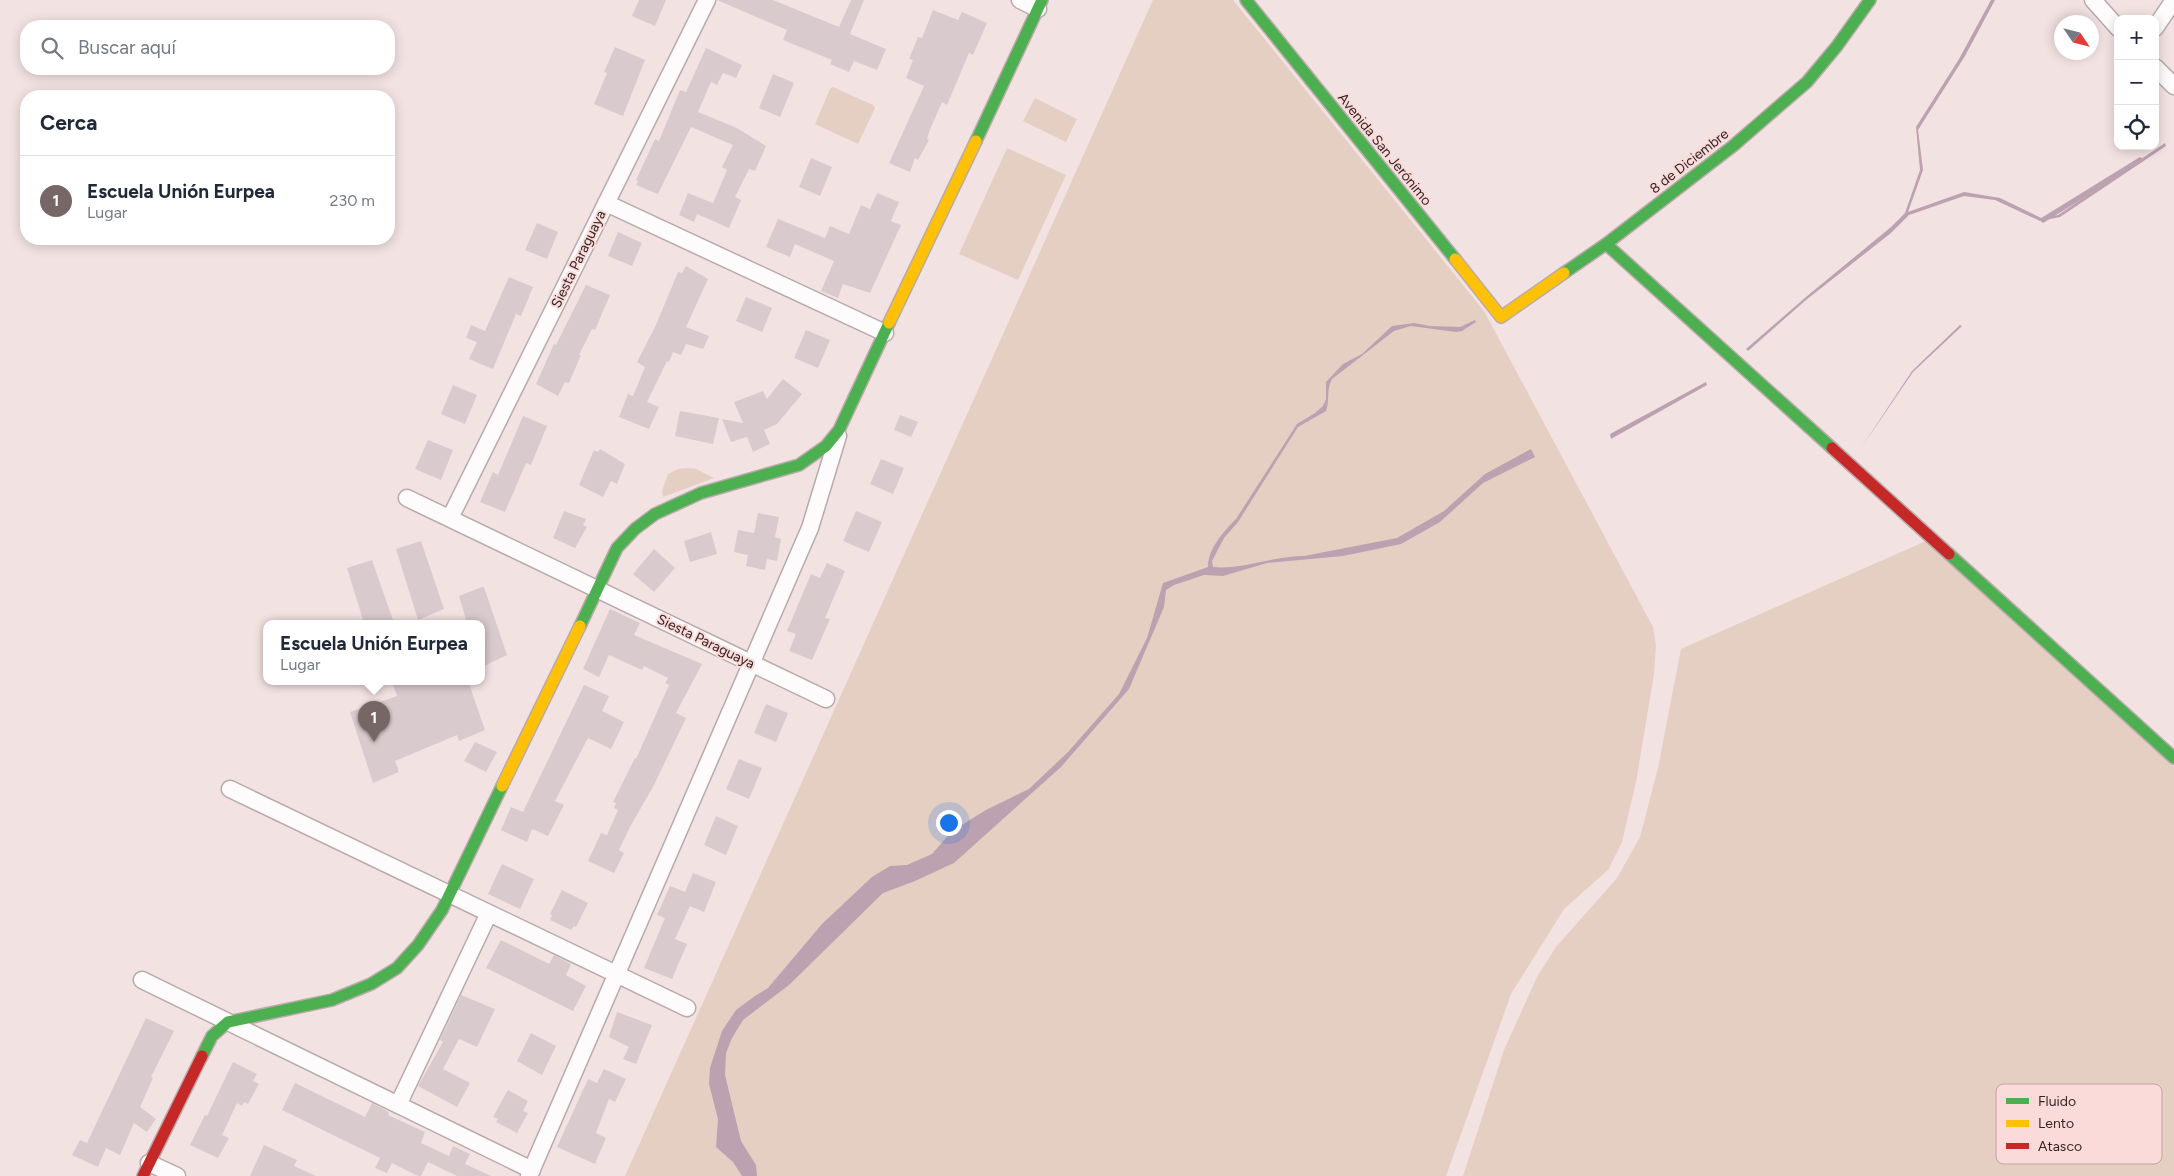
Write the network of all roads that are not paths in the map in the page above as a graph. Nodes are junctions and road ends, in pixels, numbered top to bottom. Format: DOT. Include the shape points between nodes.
graph roads {
  1 [pos="707,0"];
  2 [pos="1020,0"];
  3 [pos="1246,0"];
  4 [pos="1870,0"];
  5 [pos="2092,0"];
  6 [pos="2174,0"];
  7 [pos="1040,4"];
  8 [pos="2159,22"];
  9 [pos="2114,24"];
  10 [pos="2159,71"];
  11 [pos="2174,86"];
  12 [pos="606,203"];
  13 [pos="1606,244"];
  14 [pos="1501,317"];
  15 [pos="885,333"];
  16 [pos="839,430"];
  17 [pos="407,498"];
  18 [pos="450,518"];
  19 [pos="598,589"];
  20 [pos="752,663"];
  21 [pos="826,699"];
  22 [pos="2174,758"];
  23 [pos="230,789"];
  24 [pos="449,894"];
  25 [pos="489,913"];
  26 [pos="617,974"];
  27 [pos="142,980"];
  28 [pos="688,1008"];
  29 [pos="228,1022"];
  30 [pos="398,1105"];
  31 [pos="146,1170"];
  32 [pos="531,1173"];
  33 [pos="177,1176"];
  1 -- 12 [label="street, Siesta Paraguaya"];
  2 -- 7 [label="street"];
  3 -- 14 [label="street, Avenida San Jerónimo"];
  4 -- 13 [label="street, 8 de Diciembre" via="1807,82 1723,154"];
  5 -- 9 [label="street"];
  6 -- 8 [label="street"];
  7 -- 15 [label="street"];
  10 -- 11 [label="street"];
  12 -- 15 [label="street"];
  12 -- 18 [label="street, Siesta Paraguaya"];
  13 -- 14 [label="street, 8 de Diciembre"];
  13 -- 22 [label="street"];
  15 -- 16 [label="street"];
  16 -- 19 [label="street" via="814,458 800,465 675,502 644,520 618,548"];
  16 -- 20 [label="street" via="810,528"];
  17 -- 18 [label="street, Siesta Paraguaya"];
  18 -- 19 [label="street, Siesta Paraguaya"];
  19 -- 20 [label="street, Siesta Paraguaya"];
  19 -- 24 [label="street"];
  20 -- 21 [label="street, Siesta Paraguaya"];
  20 -- 26 [label="street"];
  23 -- 24 [label="street"];
  24 -- 25 [label="street"];
  24 -- 29 [label="street" via="418,946 390,974 331,1000"];
  25 -- 26 [label="street"];
  25 -- 30 [label="street"];
  26 -- 28 [label="street"];
  26 -- 32 [label="street"];
  27 -- 29 [label="street"];
  29 -- 30 [label="street"];
  29 -- 31 [label="street" via="212,1036"];
  30 -- 32 [label="street"];
  31 -- 33 [label="street"];
}
